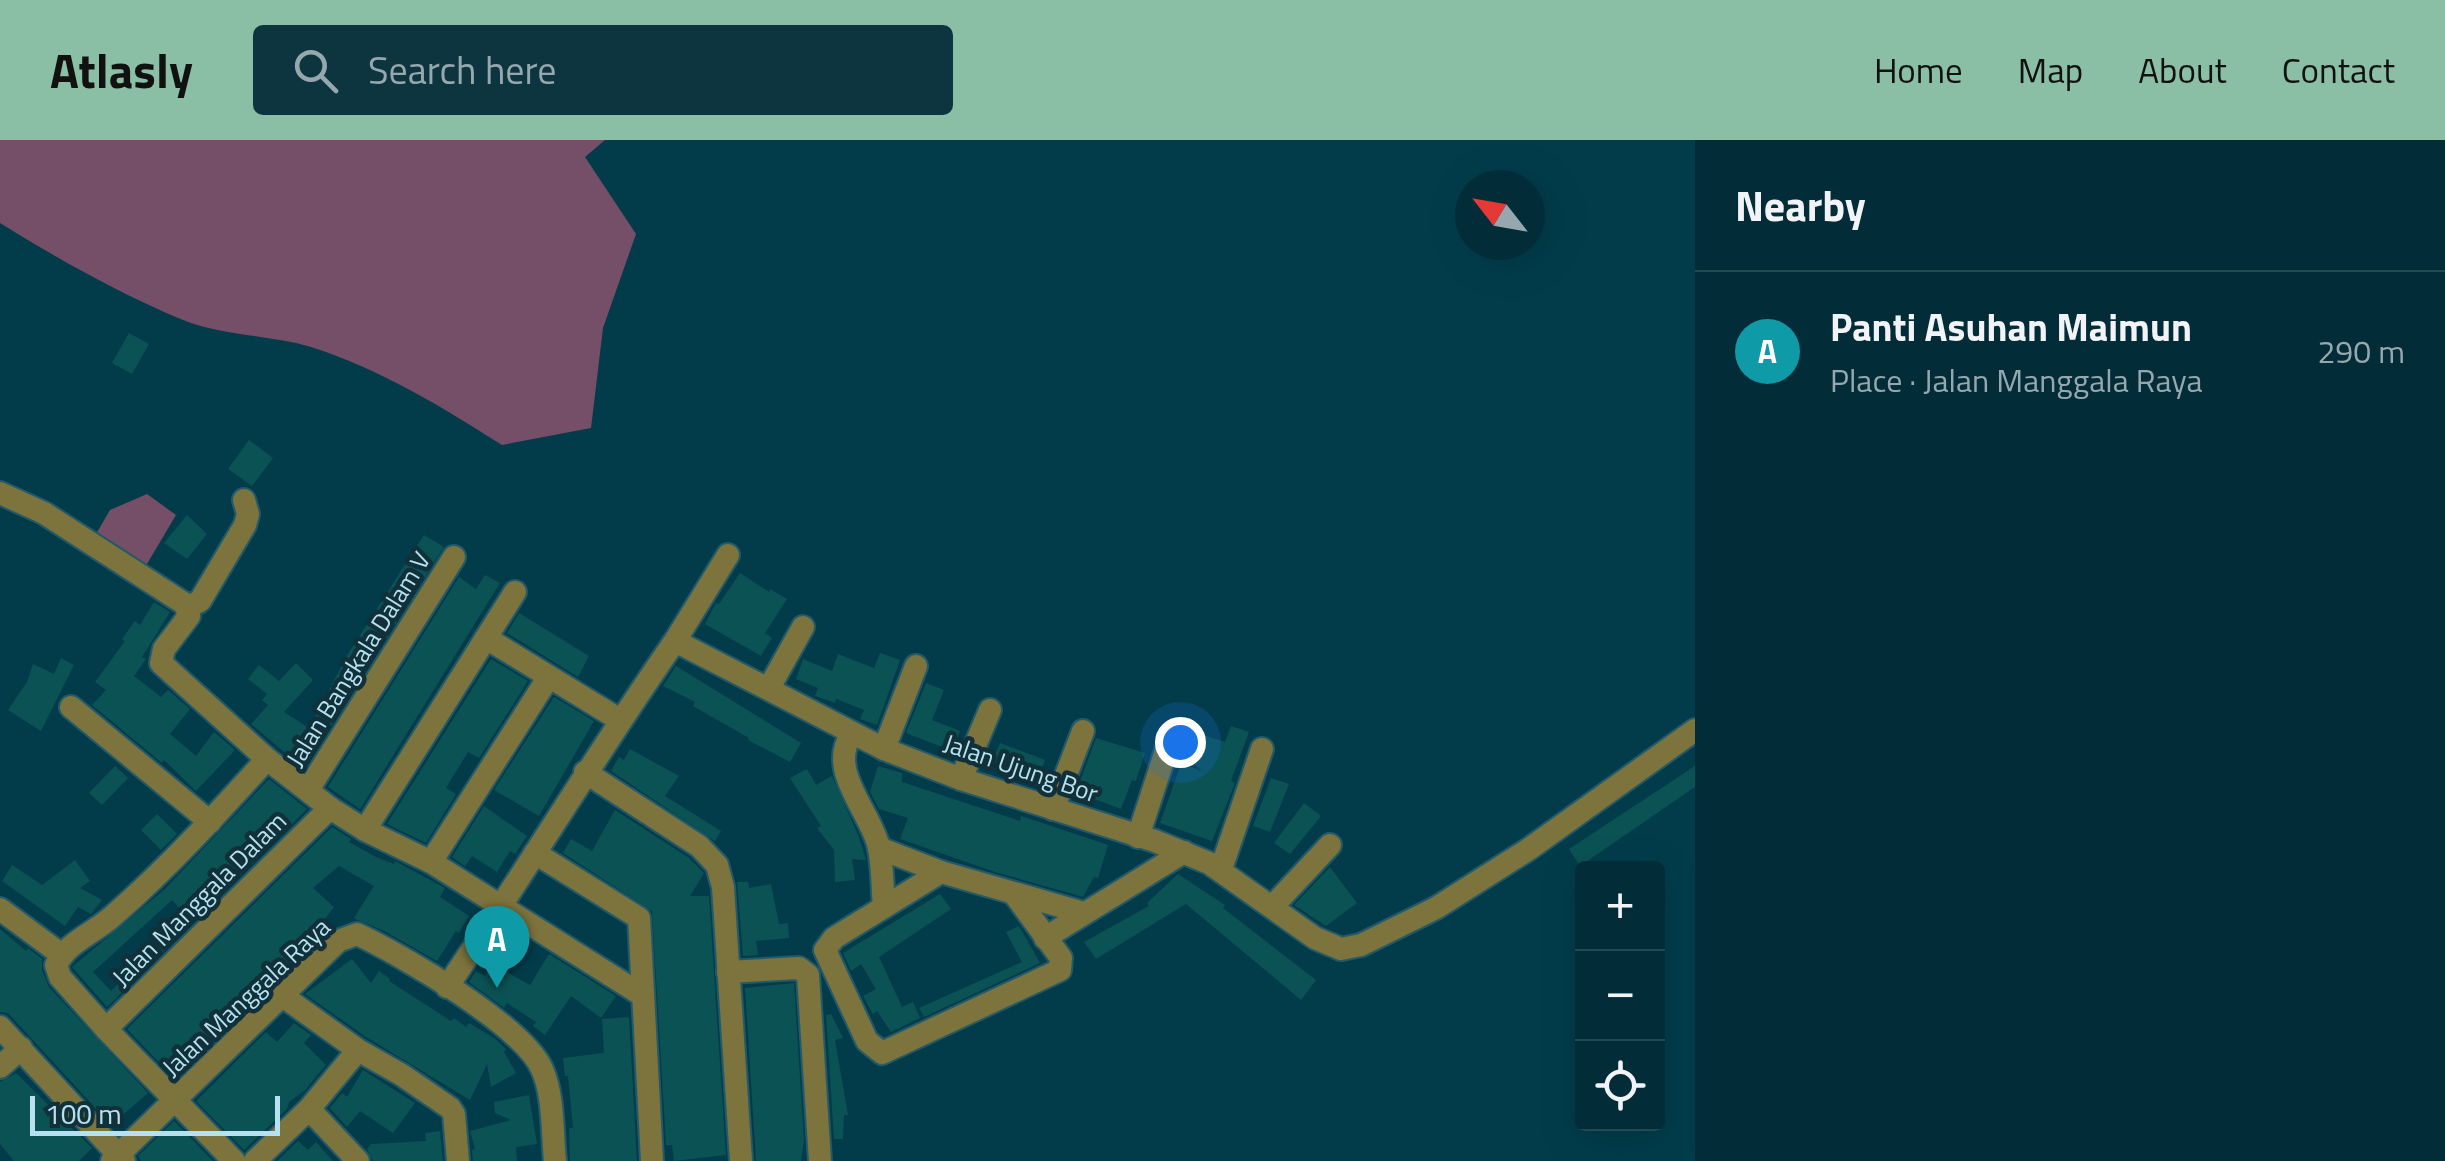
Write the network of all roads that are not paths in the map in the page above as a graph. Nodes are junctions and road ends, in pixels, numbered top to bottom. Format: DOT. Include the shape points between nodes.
graph roads {
  1 [pos="0,493"];
  2 [pos="244,500"];
  3 [pos="728,555"];
  4 [pos="454,557"];
  5 [pos="515,592"];
  6 [pos="188,607"];
  7 [pos="803,627"];
  8 [pos="486,638"];
  9 [pos="675,641"];
  10 [pos="916,666"];
  11 [pos="548,678"];
  12 [pos="770,688"];
  13 [pos="71,706"];
  14 [pos="990,710"];
  15 [pos="620,720"];
  16 [pos="1082,730"];
  17 [pos="1695,730"];
  18 [pos="852,735"];
  19 [pos="884,749"];
  20 [pos="1262,749"];
  21 [pos="1166,751"];
  22 [pos="268,759"];
  23 [pos="585,772"];
  24 [pos="961,779"];
  25 [pos="308,790"];
  26 [pos="330,808"];
  27 [pos="1053,810"];
  28 [pos="210,822"];
  29 [pos="365,830"];
  30 [pos="1138,837"];
  31 [pos="1330,845"];
  32 [pos="879,848"];
  33 [pos="1184,852"];
  34 [pos="535,853"];
  35 [pos="431,862"];
  36 [pos="1221,869"];
  37 [pos="941,872"];
  38 [pos="1016,895"];
  39 [pos="502,906"];
  40 [pos="884,907"];
  41 [pos="1272,908"];
  42 [pos="0,909"];
  43 [pos="1084,914"];
  44 [pos="1045,938"];
  45 [pos="62,954"];
  46 [pos="728,972"];
  47 [pos="447,987"];
  48 [pos="642,995"];
  49 [pos="284,997"];
  50 [pos="0,1027"];
  51 [pos="106,1029"];
  52 [pos="20,1048"];
  53 [pos="358,1050"];
  54 [pos="0,1066"];
  55 [pos="175,1100"];
  56 [pos="309,1110"];
  57 [pos="118,1159"];
  58 [pos="234,1161"];
  59 [pos="255,1161"];
  60 [pos="358,1161"];
  61 [pos="458,1161"];
  62 [pos="555,1161"];
  63 [pos="652,1161"];
  64 [pos="741,1161"];
  65 [pos="820,1161"];
  1 -- 6 [label="street" via="44,512"];
  2 -- 6 [label="street" via="244,524 200,601"];
  3 -- 9 [label="street"];
  4 -- 25 [label="street, Jalan Bangkala Dalam V"];
  5 -- 8 [label="street"];
  6 -- 22 [label="street" via="161,662"];
  7 -- 12 [label="street"];
  8 -- 11 [label="street"];
  8 -- 29 [label="street"];
  9 -- 12 [label="street, Jalan Ujung Bor"];
  9 -- 15 [label="street"];
  10 -- 19 [label="street"];
  11 -- 15 [label="street"];
  11 -- 35 [label="street"];
  12 -- 18 [label="street, Jalan Ujung Bor"];
  13 -- 28 [label="street"];
  14 -- 24 [label="street"];
  15 -- 23 [label="street"];
  16 -- 27 [label="street"];
  17 -- 41 [label="street, Jalan Ujung Bor" via="1529,849 1361,946 1341,948 1315,938"];
  18 -- 19 [label="street, Jalan Ujung Bor"];
  18 -- 32 [label="street" via="843,750 844,770"];
  19 -- 24 [label="street, Jalan Ujung Bor"];
  20 -- 36 [label="street"];
  21 -- 30 [label="street"];
  22 -- 25 [label="street"];
  22 -- 28 [label="street"];
  23 -- 34 [label="street"];
  23 -- 46 [label="street" via="713,859 723,887"];
  24 -- 27 [label="street, Jalan Ujung Bor"];
  25 -- 26 [label="street"];
  26 -- 29 [label="street"];
  26 -- 51 [label="street, Jalan Manggala Dalam"];
  27 -- 30 [label="street, Jalan Ujung Bor"];
  28 -- 45 [label="street" via="112,918"];
  29 -- 35 [label="street"];
  30 -- 33 [label="street, Jalan Ujung Bor"];
  31 -- 41 [label="street"];
  32 -- 37 [label="street"];
  32 -- 40 [label="street"];
  33 -- 36 [label="street, Jalan Ujung Bor"];
  33 -- 43 [label="street"];
  34 -- 39 [label="street"];
  34 -- 48 [label="street" via="638,916"];
  35 -- 39 [label="street"];
  36 -- 41 [label="street, Jalan Ujung Bor"];
  37 -- 38 [label="street"];
  37 -- 40 [label="street"];
  38 -- 43 [label="street"];
  38 -- 44 [label="street"];
  39 -- 47 [label="street"];
  39 -- 48 [label="street"];
  40 -- 44 [label="street" via="834,938 825,954 867,1041 882,1053 1054,975 1062,962"];
  42 -- 45 [label="street"];
  43 -- 44 [label="street"];
  45 -- 51 [label="street" via="56,965 60,977"];
  46 -- 64 [label="street"];
  46 -- 65 [label="street" via="806,972"];
  47 -- 49 [label="street, Jalan Manggala Raya" via="354,934 338,941"];
  47 -- 62 [label="street, Jalan Manggala Raya" via="529,1046 548,1082"];
  48 -- 63 [label="street"];
  49 -- 53 [label="street"];
  49 -- 55 [label="street, Jalan Manggala Raya"];
  50 -- 52 [label="street"];
  51 -- 55 [label="street"];
  52 -- 54 [label="street"];
  52 -- 57 [label="street"];
  53 -- 56 [label="street"];
  53 -- 61 [label="street" via="450,1108"];
  55 -- 57 [label="street, Jalan Manggala Raya"];
  55 -- 58 [label="street"];
  56 -- 59 [label="street"];
  56 -- 60 [label="street"];
}
